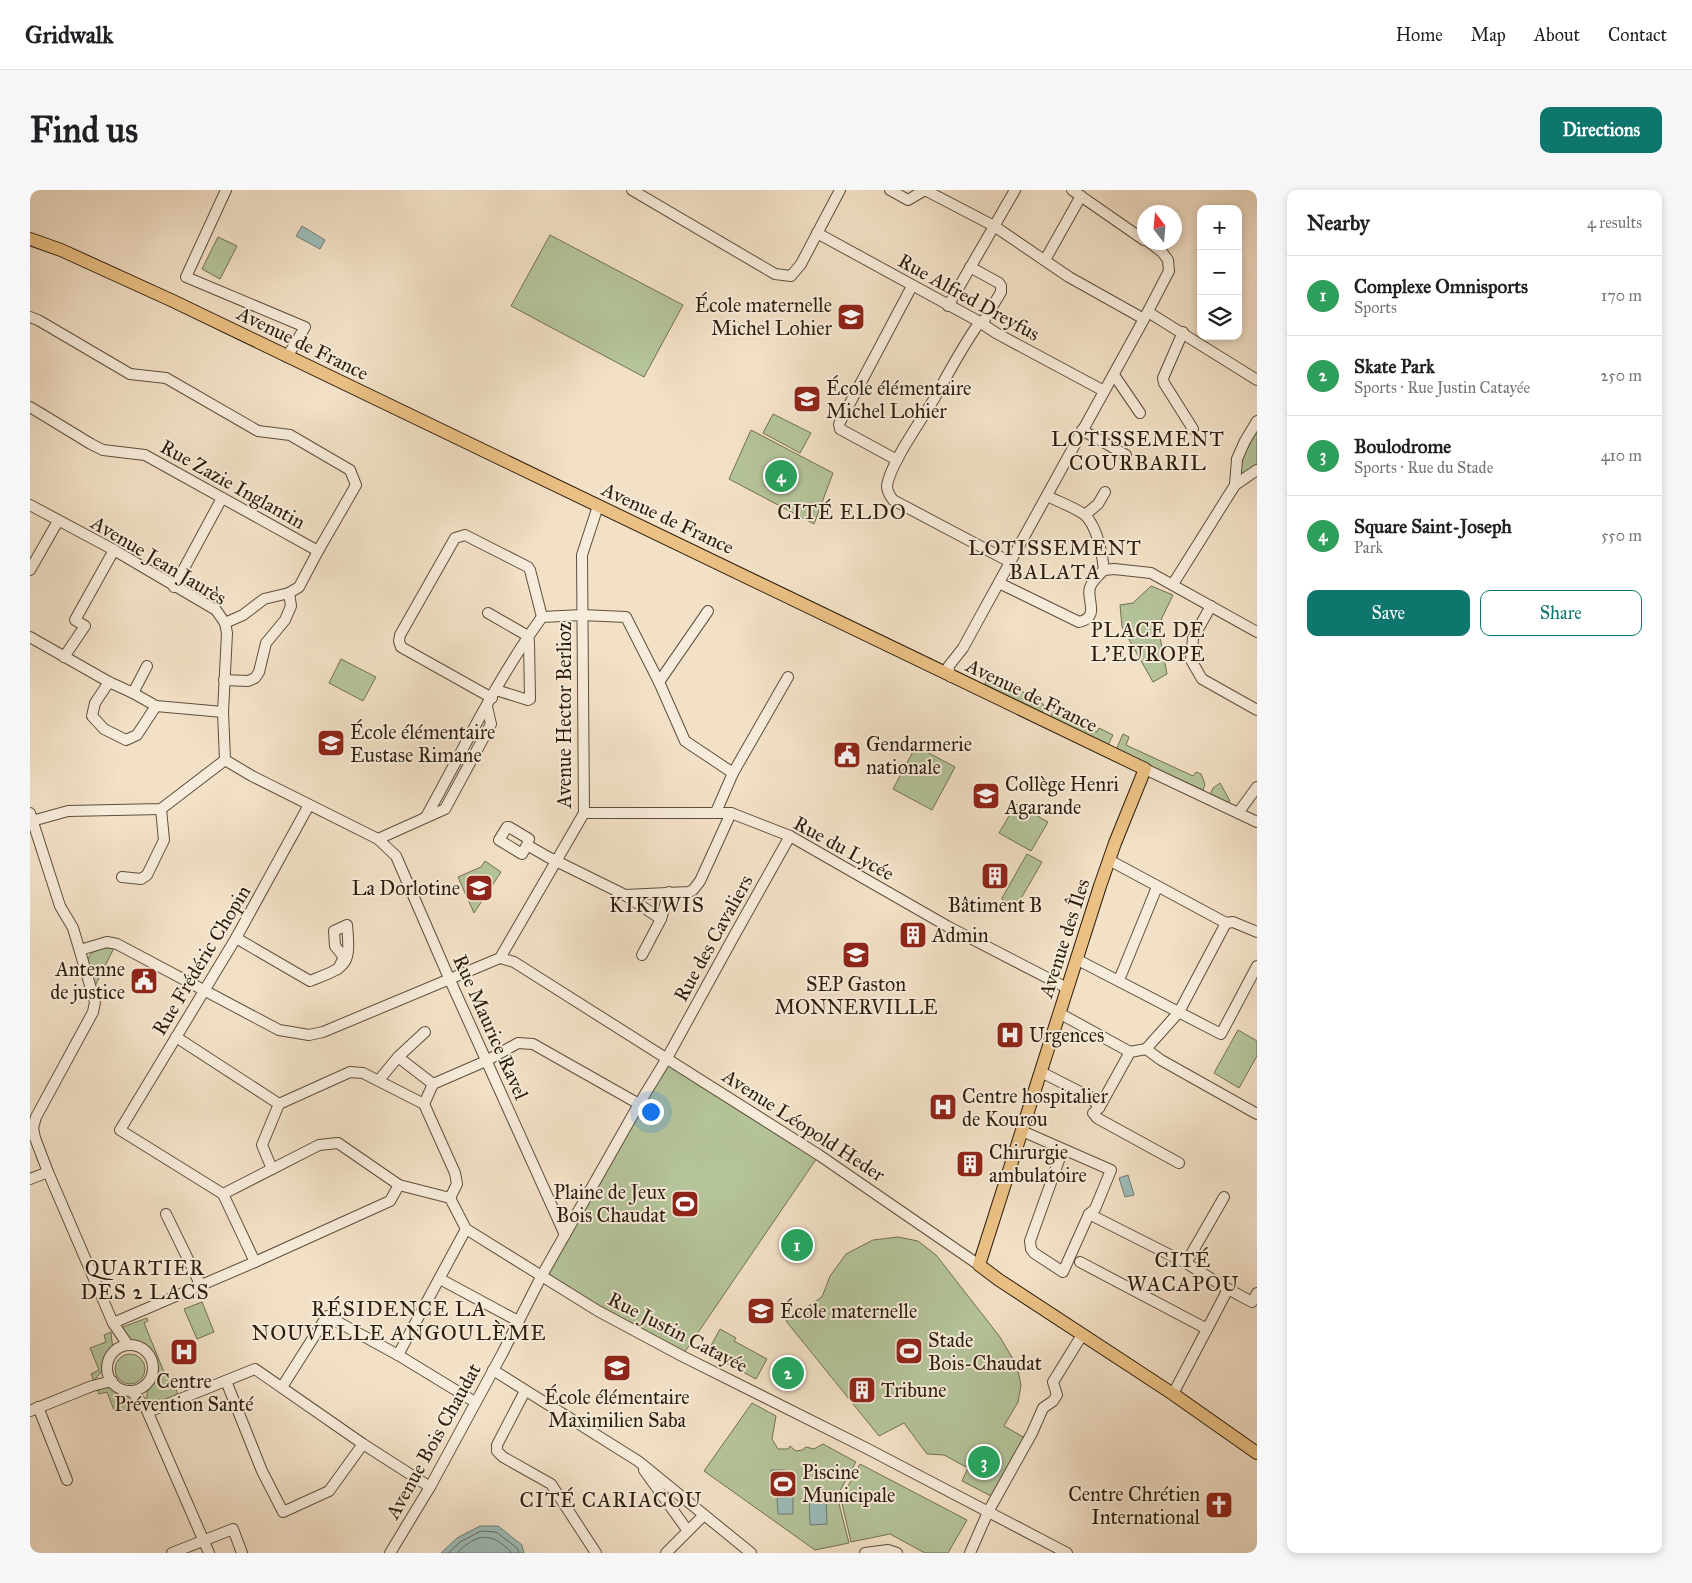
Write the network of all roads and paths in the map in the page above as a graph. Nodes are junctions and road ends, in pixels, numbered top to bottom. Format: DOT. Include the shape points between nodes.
graph roads {
  1 [pos="226,190"];
  2 [pos="632,190"];
  3 [pos="840,190"];
  4 [pos="890,190"];
  5 [pos="925,190"];
  6 [pos="1015,190"];
  7 [pos="1076,193"];
  8 [pos="994,226"];
  9 [pos="30,233"];
  10 [pos="817,233"];
  11 [pos="1137,235"];
  12 [pos="30,239"];
  13 [pos="61,250"];
  14 [pos="1159,250"];
  15 [pos="1045,260"];
  16 [pos="970,267"];
  17 [pos="912,286"];
  18 [pos="948,306"];
  19 [pos="1146,315"];
  20 [pos="30,317"];
  21 [pos="980,323"];
  22 [pos="1182,332"];
  23 [pos="287,357"];
  24 [pos="1114,375"];
  25 [pos="1257,380"];
  26 [pos="1104,391"];
  27 [pos="30,407"];
  28 [pos="1140,413"];
  29 [pos="1257,421"];
  30 [pos="1193,429"];
  31 [pos="1082,430"];
  32 [pos="1126,454"];
  33 [pos="898,460"];
  34 [pos="1257,470"];
  35 [pos="1235,485"];
  36 [pos="1105,492"];
  37 [pos="1047,496"];
  38 [pos="222,498"];
  39 [pos="30,505"];
  40 [pos="598,506"];
  41 [pos="1084,515"];
  42 [pos="58,520"];
  43 [pos="114,550"];
  44 [pos="318,551"];
  45 [pos="1010,562"];
  46 [pos="30,570"];
  47 [pos="1104,570"];
  48 [pos="999,583"];
  49 [pos="1173,584"];
  50 [pos="174,586"];
  51 [pos="289,593"];
  52 [pos="1211,606"];
  53 [pos="708,611"];
  54 [pos="488,613"];
  55 [pos="582,615"];
  56 [pos="542,617"];
  57 [pos="225,623"];
  58 [pos="1257,632"];
  59 [pos="528,636"];
  60 [pos="30,637"];
  61 [pos="64,657"];
  62 [pos="147,666"];
  63 [pos="946,671"];
  64 [pos="788,677"];
  65 [pos="224,680"];
  66 [pos="109,682"];
  67 [pos="659,682"];
  68 [pos="133,693"];
  69 [pos="492,698"];
  70 [pos="156,706"];
  71 [pos="1257,710"];
  72 [pos="223,712"];
  73 [pos="225,760"];
  74 [pos="1144,769"];
  75 [pos="733,773"];
  76 [pos="1257,787"];
  77 [pos="309,805"];
  78 [pos="161,809"];
  79 [pos="716,812"];
  80 [pos="584,813"];
  81 [pos="731,813"];
  82 [pos="1238,813"];
  83 [pos="31,817"];
  84 [pos="1257,822"];
  85 [pos="790,836"];
  86 [pos="378,838"];
  87 [pos="527,845"];
  88 [pos="41,850"];
  89 [pos="30,853"];
  90 [pos="1109,860"];
  91 [pos="556,861"];
  92 [pos="122,877"];
  93 [pos="1157,887"];
  94 [pos="669,892"];
  95 [pos="625,895"];
  96 [pos="661,918"];
  97 [pos="1226,924"];
  98 [pos="1257,932"];
  99 [pos="236,938"];
  100 [pos="80,950"];
  101 [pos="642,955"];
  102 [pos="500,958"];
  103 [pos="1076,959"];
  104 [pos="1257,966"];
  105 [pos="338,969"];
  106 [pos="449,978"];
  107 [pos="1118,980"];
  108 [pos="1067,988"];
  109 [pos="204,989"];
  110 [pos="1179,1012"];
  111 [pos="1059,1013"];
  112 [pos="424,1032"];
  113 [pos="176,1036"];
  114 [pos="1146,1048"];
  115 [pos="1130,1052"];
  116 [pos="398,1057"];
  117 [pos="667,1058"];
  118 [pos="486,1061"];
  119 [pos="1041,1072"];
  120 [pos="379,1080"];
  121 [pos="433,1084"];
  122 [pos="279,1104"];
  123 [pos="424,1104"];
  124 [pos="639,1104"];
  125 [pos="1098,1108"];
  126 [pos="1257,1114"];
  127 [pos="1022,1131"];
  128 [pos="1063,1149"];
  129 [pos="1180,1163"];
  130 [pos="272,1169"];
  131 [pos="48,1172"];
  132 [pos="30,1179"];
  133 [pos="398,1186"];
  134 [pos="223,1194"];
  135 [pos="1224,1197"];
  136 [pos="450,1198"];
  137 [pos="166,1214"];
  138 [pos="1089,1214"];
  139 [pos="466,1229"];
  140 [pos="565,1235"];
  141 [pos="255,1262"];
  142 [pos="1080,1262"];
  143 [pos="1186,1263"];
  144 [pos="979,1265"];
  145 [pos="541,1277"];
  146 [pos="440,1279"];
  147 [pos="201,1286"];
  148 [pos="1228,1290"];
  149 [pos="1257,1293"];
  150 [pos="518,1321"];
  151 [pos="113,1323"];
  152 [pos="1207,1329"];
  153 [pos="1082,1335"];
  154 [pos="128,1346"];
  155 [pos="117,1350"];
  156 [pos="398,1355"];
  157 [pos="108,1370"];
  158 [pos="493,1370"];
  159 [pos="226,1381"];
  160 [pos="112,1382"];
  161 [pos="145,1385"];
  162 [pos="92,1386"];
  163 [pos="282,1387"];
  164 [pos="131,1391"];
  165 [pos="525,1391"];
  166 [pos="1173,1394"];
  167 [pos="475,1402"];
  168 [pos="34,1409"];
  169 [pos="147,1409"];
  170 [pos="363,1444"];
  171 [pos="1257,1453"];
  172 [pos="638,1461"];
  173 [pos="67,1480"];
  174 [pos="430,1487"];
  175 [pos="988,1512"];
  176 [pos="704,1515"];
  177 [pos="688,1532"];
  178 [pos="204,1541"];
  179 [pos="172,1553"];
  180 [pos="209,1553"];
  181 [pos="242,1553"];
  182 [pos="390,1553"];
  183 [pos="596,1553"];
  184 [pos="666,1553"];
  185 [pos="751,1553"];
  186 [pos="864,1553"];
  187 [pos="897,1553"];
  188 [pos="970,1553"];
  189 [pos="1067,1553"];
  1 -- 23 [label="street" via="186,277 305,327"];
  2 -- 10 [label="street" via="775,274 791,276"];
  3 -- 10 [label="street"];
  4 -- 5 [label="street" via="908,200"];
  5 -- 8 [label="street"];
  6 -- 8 [label="street"];
  7 -- 11 [label="street"];
  7 -- 15 [label="street"];
  8 -- 15 [label="street"];
  8 -- 16 [label="street"];
  9 -- 13 [label="main road, Avenue de France"];
  10 -- 17 [label="street, Rue Alfred Dreyfus"];
  12 -- 13 [label="main road, Avenue de France"];
  13 -- 23 [label="main road, Avenue de France"];
  14 -- 19 [label="street" via="1168,260 1169,271"];
  15 -- 19 [label="street" via="1069,277"];
  16 -- 18 [label="street"];
  16 -- 21 [label="street" via="1001,286 1001,292"];
  17 -- 18 [label="street, Rue Alfred Dreyfus"];
  17 -- 33 [label="street" via="839,424 840,429"];
  18 -- 21 [label="street, Rue Alfred Dreyfus"];
  19 -- 22 [label="street"];
  19 -- 24 [label="street"];
  20 -- 44 [label="street" via="130,374 166,378 258,431 290,436 350,470 356,485"];
  21 -- 26 [label="street, Rue Alfred Dreyfus"];
  21 -- 33 [label="street" via="960,350"];
  22 -- 25 [label="street"];
  22 -- 30 [label="street" via="1163,378"];
  23 -- 40 [label="main road, Avenue de France"];
  24 -- 26 [label="street"];
  24 -- 28 [label="street"];
  26 -- 31 [label="street"];
  27 -- 38 [label="street, Rue Zazie Inglantin" via="103,450 145,455"];
  29 -- 35 [label="street" via="1237,459"];
  31 -- 32 [label="street"];
  31 -- 37 [label="street"];
  33 -- 45 [label="street" via="887,488 894,500"];
  34 -- 35 [label="street"];
  35 -- 49 [label="street"];
  36 -- 41 [label="street" via="1098,504"];
  37 -- 41 [label="street"];
  37 -- 45 [label="street"];
  38 -- 44 [label="street, Rue Zazie Inglantin"];
  38 -- 50 [label="street"];
  39 -- 42 [label="street, Avenue Jean Jaurès"];
  40 -- 55 [label="street, Avenue Hector Berlioz" via="582,555"];
  40 -- 63 [label="main road, Avenue de France"];
  41 -- 47 [label="street" via="1101,547"];
  42 -- 43 [label="street, Avenue Jean Jaurès"];
  42 -- 46 [label="street"];
  43 -- 50 [label="street, Avenue Jean Jaurès"];
  43 -- 61 [label="street" via="76,620 85,626"];
  44 -- 51 [label="street, Rue Zazie Inglantin" via="298,587"];
  45 -- 48 [label="street"];
  47 -- 48 [label="street" via="1090,585 1089,616 1079,622"];
  47 -- 49 [label="street" via="1151,573"];
  48 -- 63 [label="street" via="963,648"];
  49 -- 52 [label="street"];
  50 -- 57 [label="street, Avenue Jean Jaurès" via="216,610"];
  51 -- 57 [label="street" via="264,599 243,616"];
  51 -- 65 [label="street" via="291,606 285,620 266,643 259,672 248,681"];
  52 -- 58 [label="street"];
  52 -- 71 [label="street" via="1192,638 1191,660 1202,679"];
  53 -- 67 [label="street"];
  54 -- 59 [label="street"];
  55 -- 56 [label="street"];
  55 -- 67 [label="street" via="628,618"];
  55 -- 80 [label="street, Avenue Hector Berlioz"];
  56 -- 59 [label="street"];
  56 -- 69 [label="street" via="528,567 465,535 454,538 399,641 401,647"];
  57 -- 65 [label="street, Avenue Jean Jaurès"];
  59 -- 69 [label="street"];
  59 -- 69 [label="street" via="530,699"];
  60 -- 61 [label="street"];
  61 -- 66 [label="street"];
  62 -- 68 [label="street"];
  63 -- 74 [label="main road, Avenue de France"];
  64 -- 75 [label="street"];
  65 -- 72 [label="street, Avenue Jean Jaurès"];
  66 -- 68 [label="street"];
  66 -- 70 [label="street" via="95,703 92,716 104,729 126,740 137,735"];
  67 -- 75 [label="street" via="685,741"];
  68 -- 70 [label="street"];
  69 -- 86 [label="street" via="426,817"];
  70 -- 72 [label="street"];
  72 -- 73 [label="street, Avenue Jean Jaurès"];
  73 -- 77 [label="street, Rue Maurice Ravel"];
  73 -- 78 [label="street"];
  74 -- 82 [label="street, Avenue de France"];
  74 -- 90 [label="main road, Avenue des Îles"];
  75 -- 79 [label="street"];
  76 -- 82 [label="street"];
  77 -- 86 [label="street, Rue Maurice Ravel"];
  77 -- 99 [label="street, Rue Frédéric Chopin"];
  78 -- 83 [label="street" via="68,811"];
  78 -- 92 [label="street" via="164,840 147,875 141,879"];
  79 -- 80 [label="street, Rue du Lycée"];
  79 -- 81 [label="street, Rue du Lycée"];
  80 -- 91 [label="street, Avenue Hector Berlioz"];
  81 -- 85 [label="street, Rue du Lycée"];
  81 -- 94 [label="street" via="693,890"];
  82 -- 84 [label="street, Avenue de France"];
  83 -- 88 [label="street"];
  85 -- 108 [label="street, Rue du Lycée" via="947,926"];
  85 -- 117 [label="street, Rue des Cavaliers"];
  86 -- 106 [label="street, Rue Maurice Ravel" via="396,856"];
  87 -- 91 [label="street"];
  88 -- 89 [label="street"];
  88 -- 100 [label="street" via="60,906 73,928"];
  90 -- 93 [label="street"];
  90 -- 103 [label="main road, Avenue des Îles"];
  91 -- 95 [label="street"];
  91 -- 102 [label="street, Avenue Hector Berlioz"];
  93 -- 97 [label="street"];
  93 -- 107 [label="street"];
  94 -- 95 [label="street"];
  94 -- 96 [label="street"];
  95 -- 96 [label="street"];
  96 -- 101 [label="street"];
  97 -- 98 [label="street" via="1234,922"];
  97 -- 110 [label="street"];
  99 -- 105 [label="street" via="310,980"];
  99 -- 109 [label="street, Rue Frédéric Chopin"];
  100 -- 109 [label="street" via="107,942 117,944"];
  100 -- 131 [label="street" via="95,1002 93,1012 36,1117 35,1138"];
  102 -- 106 [label="street"];
  102 -- 117 [label="street, Avenue Léopold Heder" via="514,962"];
  103 -- 107 [label="street"];
  103 -- 108 [label="main road, Avenue des Îles"];
  104 -- 110 [label="street" via="1221,1034"];
  106 -- 109 [label="street" via="323,1032 309,1035 278,1030"];
  106 -- 118 [label="street, Rue Maurice Ravel"];
  107 -- 110 [label="street"];
  108 -- 111 [label="main road, Avenue des Îles"];
  109 -- 113 [label="street, Rue Frédéric Chopin"];
  110 -- 114 [label="street"];
  111 -- 115 [label="street"];
  111 -- 119 [label="main road, Avenue des Îles"];
  112 -- 116 [label="street"];
  113 -- 122 [label="street"];
  113 -- 134 [label="street, Rue Frédéric Chopin" via="120,1130"];
  114 -- 115 [label="street"];
  114 -- 126 [label="street" via="1161,1060"];
  115 -- 125 [label="street"];
  116 -- 120 [label="street"];
  116 -- 121 [label="street"];
  117 -- 124 [label="street, Avenue Bois Chaudat"];
  117 -- 144 [label="street, Avenue Léopold Heder" via="819,1155"];
  118 -- 121 [label="street"];
  118 -- 124 [label="street" via="518,1044 533,1044"];
  118 -- 140 [label="street, Rue Maurice Ravel"];
  119 -- 125 [label="street" via="1092,1098"];
  119 -- 127 [label="main road, Avenue des Îles"];
  120 -- 122 [label="street" via="350,1072"];
  120 -- 123 [label="street"];
  121 -- 123 [label="street"];
  122 -- 130 [label="street" via="262,1145"];
  123 -- 136 [label="street" via="455,1173 456,1184"];
  124 -- 140 [label="street, Avenue Bois Chaudat"];
  125 -- 129 [label="street" via="1092,1113 1097,1118"];
  127 -- 128 [label="street"];
  127 -- 144 [label="main road, Avenue des Îles"];
  128 -- 138 [label="street" via="1111,1170 1095,1209"];
  128 -- 138 [label="street" via="1030,1241 1031,1249 1063,1272"];
  130 -- 133 [label="street" via="320,1145 338,1143"];
  130 -- 134 [label="street"];
  131 -- 132 [label="street"];
  131 -- 151 [label="street"];
  133 -- 136 [label="street"];
  133 -- 141 [label="street" via="390,1201"];
  134 -- 141 [label="street"];
  135 -- 143 [label="street"];
  136 -- 139 [label="street"];
  137 -- 147 [label="street"];
  138 -- 143 [label="street"];
  139 -- 145 [label="street, Rue Justin Catayée"];
  139 -- 146 [label="street"];
  140 -- 145 [label="street, Avenue Bois Chaudat"];
  141 -- 147 [label="street"];
  142 -- 152 [label="street"];
  143 -- 148 [label="street"];
  144 -- 153 [label="main road, Avenue Léopold Heder"];
  145 -- 150 [label="street, Avenue Bois Chaudat"];
  145 -- 175 [label="street, Rue Justin Catayée" via="659,1344"];
  146 -- 150 [label="street"];
  146 -- 156 [label="street"];
  147 -- 151 [label="street"];
  148 -- 149 [label="street" via="1252,1302"];
  148 -- 152 [label="street"];
  150 -- 158 [label="street, Avenue Bois Chaudat"];
  151 -- 154 [label="street"];
  151 -- 155 [label="street"];
  152 -- 166 [label="street"];
  153 -- 166 [label="main road, Avenue Léopold Heder"];
  153 -- 175 [label="street" via="1053,1382 1057,1395 1043,1408"];
  154 -- 155 [label="street"];
  154 -- 161 [label="street" via="142,1349 152,1359 153,1373"];
  155 -- 157 [label="street" via="110,1359"];
  156 -- 163 [label="street" via="327,1316"];
  156 -- 167 [label="street"];
  157 -- 160 [label="street"];
  157 -- 162 [label="street"];
  158 -- 165 [label="street"];
  158 -- 167 [label="street, Avenue Bois Chaudat"];
  159 -- 163 [label="street" via="255,1369"];
  159 -- 169 [label="street"];
  159 -- 170 [label="street" via="262,1471 283,1512 329,1491"];
  160 -- 162 [label="street"];
  160 -- 164 [label="street"];
  161 -- 164 [label="street"];
  161 -- 169 [label="street"];
  162 -- 168 [label="street"];
  163 -- 170 [label="street"];
  164 -- 169 [label="street"];
  165 -- 172 [label="street"];
  165 -- 183 [label="street" via="497,1445 497,1452 551,1484"];
  166 -- 171 [label="main road, Avenue Léopold Heder"];
  167 -- 174 [label="street, Avenue Bois Chaudat"];
  168 -- 173 [label="street"];
  169 -- 178 [label="street"];
  170 -- 174 [label="street"];
  172 -- 176 [label="street"];
  172 -- 177 [label="street"];
  174 -- 182 [label="street, Avenue Bois Chaudat"];
  175 -- 188 [label="street"];
  175 -- 189 [label="street, Rue Justin Catayée"];
  176 -- 177 [label="street"];
  176 -- 185 [label="street"];
  177 -- 184 [label="street"];
  178 -- 179 [label="street"];
  178 -- 180 [label="street"];
  178 -- 181 [label="street" via="232,1529"];
  186 -- 187 [label="street" via="888,1550"];
}
